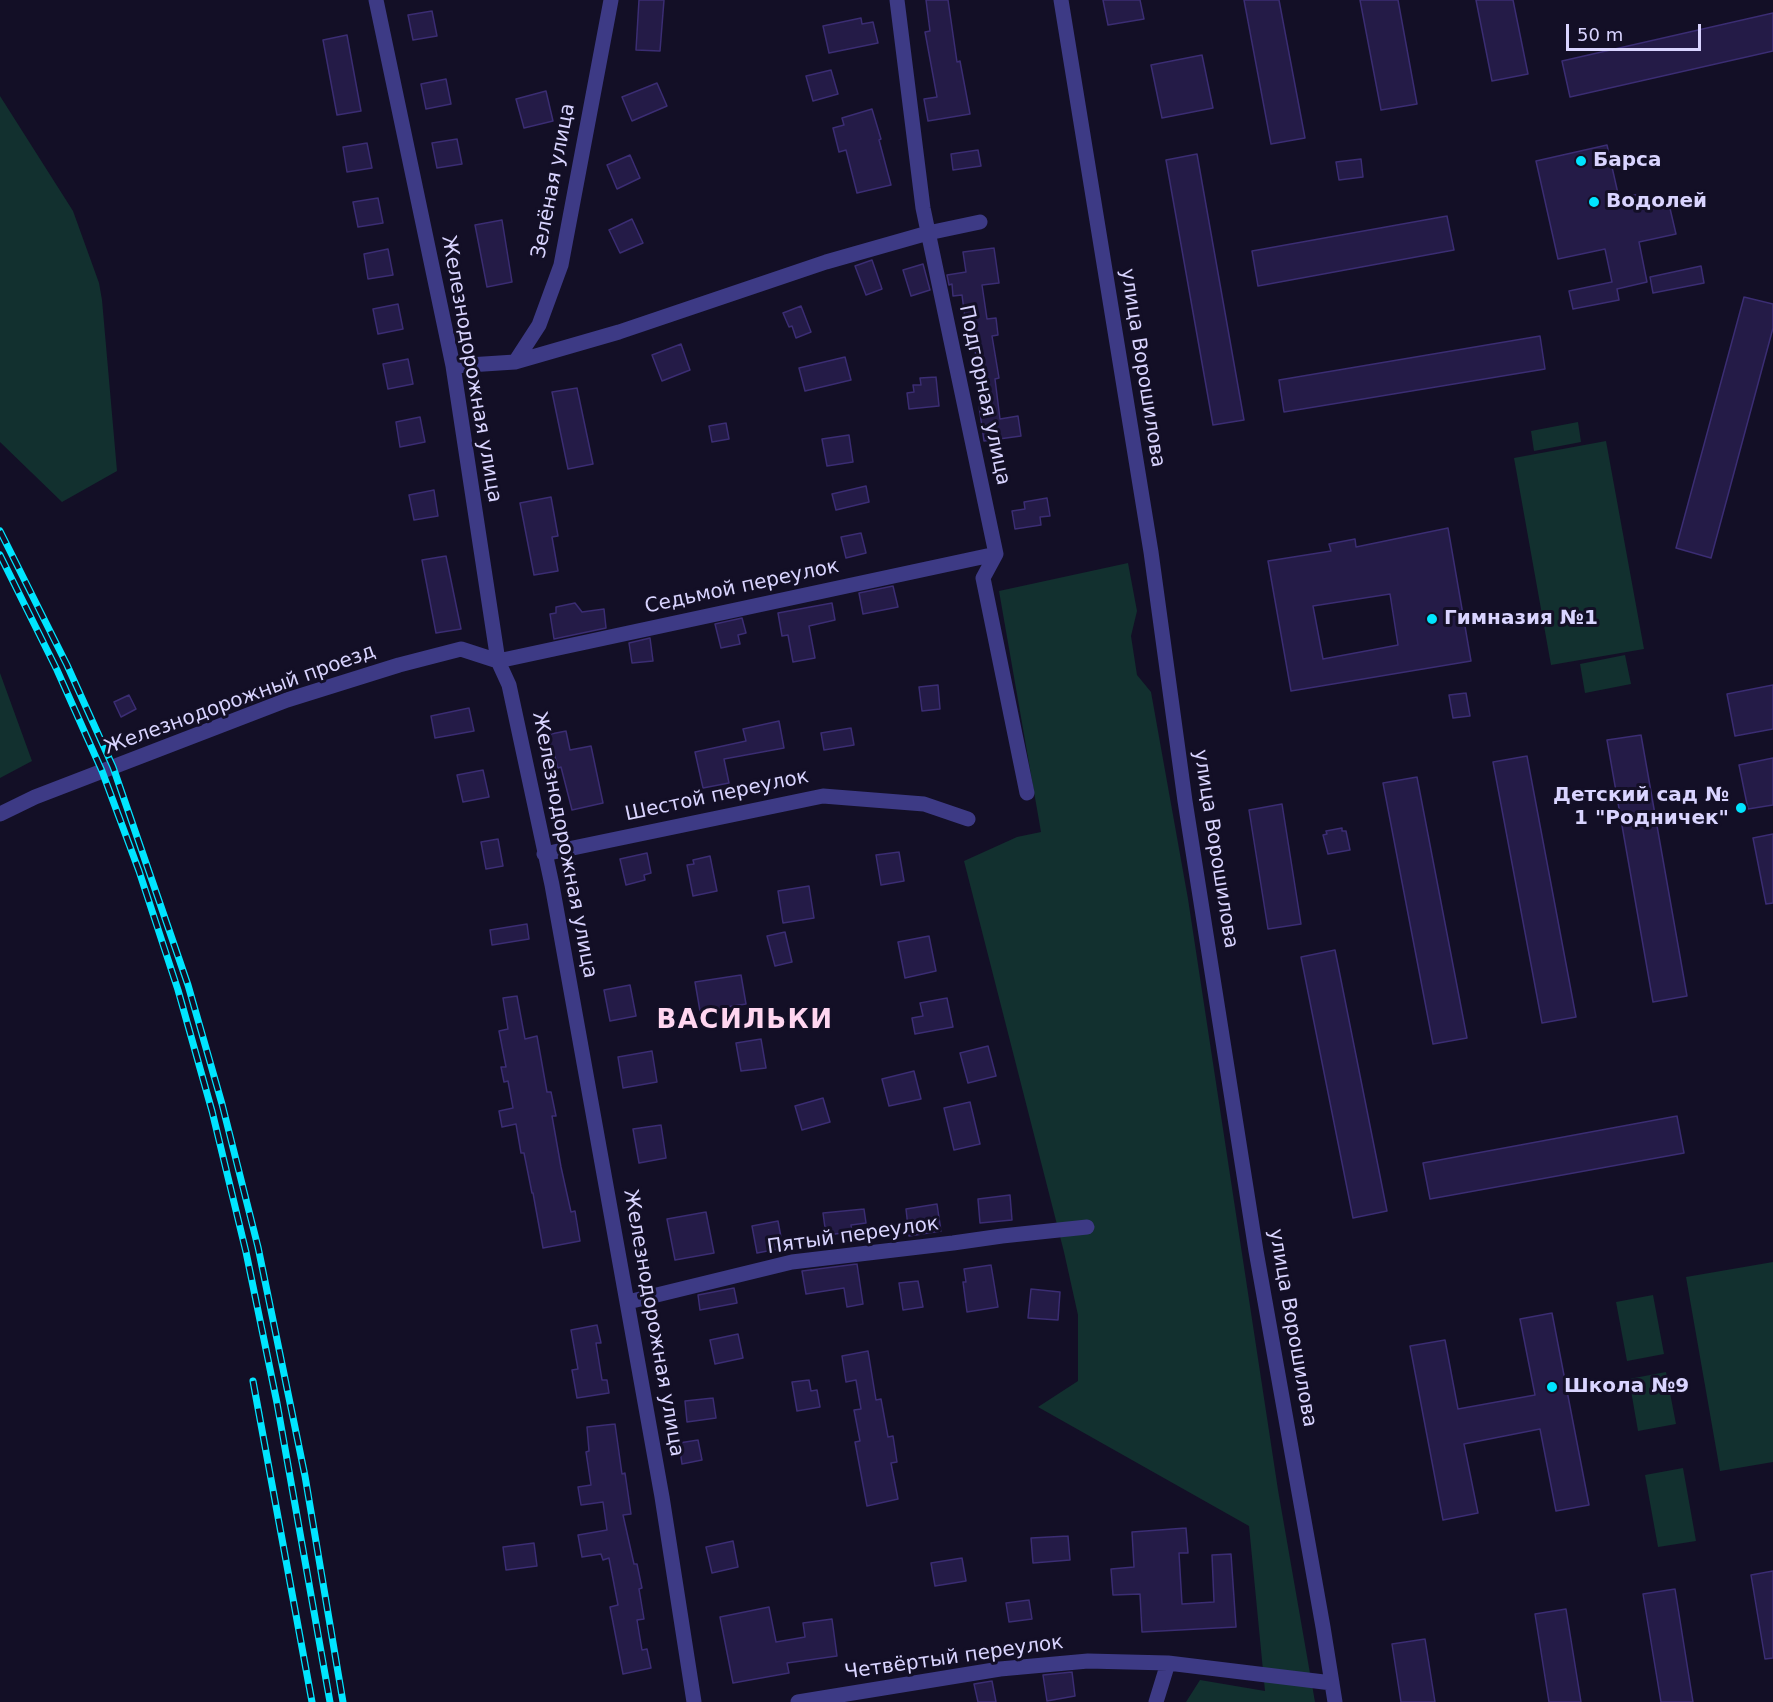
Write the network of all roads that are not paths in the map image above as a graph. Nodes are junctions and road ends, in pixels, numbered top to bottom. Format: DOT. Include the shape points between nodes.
graph roads {
  1 [pos="376,0"];
  2 [pos="611,0"];
  3 [pos="897,0"];
  4 [pos="1061,0"];
  5 [pos="980,222"];
  6 [pos="928,232"];
  7 [pos="514,362"];
  8 [pos="453,366"];
  9 [pos="996,554"];
  10 [pos="498,661"];
  11 [pos="1027,793"];
  12 [pos="0,814"];
  13 [pos="968,819"];
  14 [pos="544,854"];
  15 [pos="1087,1227"];
  16 [pos="628,1302"];
  17 [pos="1168,1664"];
  18 [pos="1332,1683"];
  19 [pos="694,1702"];
  20 [pos="798,1702"];
  21 [pos="1156,1702"];
  22 [pos="1335,1702"];
  1 -- 8 [label="street, Железнодорожная улица"];
  2 -- 7 [label="street, Зелёная улица" via="561,265 538,325"];
  3 -- 6 [label="street, Подгорная улица"];
  4 -- 18 [label="street, улица Ворошилова" via="1151,552 1185,801 1256,1251"];
  5 -- 6 [label="street"];
  6 -- 7 [label="street"];
  6 -- 9 [label="street, Подгорная улица"];
  7 -- 8 [label="street"];
  8 -- 10 [label="street, Железнодорожная улица"];
  9 -- 10 [label="street, Седьмой переулок"];
  9 -- 11 [label="street" via="983,578"];
  10 -- 12 [label="street, Железнодорожный проезд" via="461,649 399,665 287,700"];
  10 -- 14 [label="street, Железнодорожная улица" via="509,685"];
  13 -- 14 [label="street, Шестой переулок" via="924,804 823,796"];
  14 -- 16 [label="street, Железнодорожная улица"];
  15 -- 16 [label="street, Пятый переулок" via="792,1262"];
  16 -- 19 [label="street, Железнодорожная улица"];
  17 -- 18 [label="street, Четвёртый переулок"];
  17 -- 20 [label="street, Четвёртый переулок" via="1088,1661 1000,1669"];
  17 -- 21 [label="street"];
  18 -- 22 [label="street, улица Ворошилова"];
}
